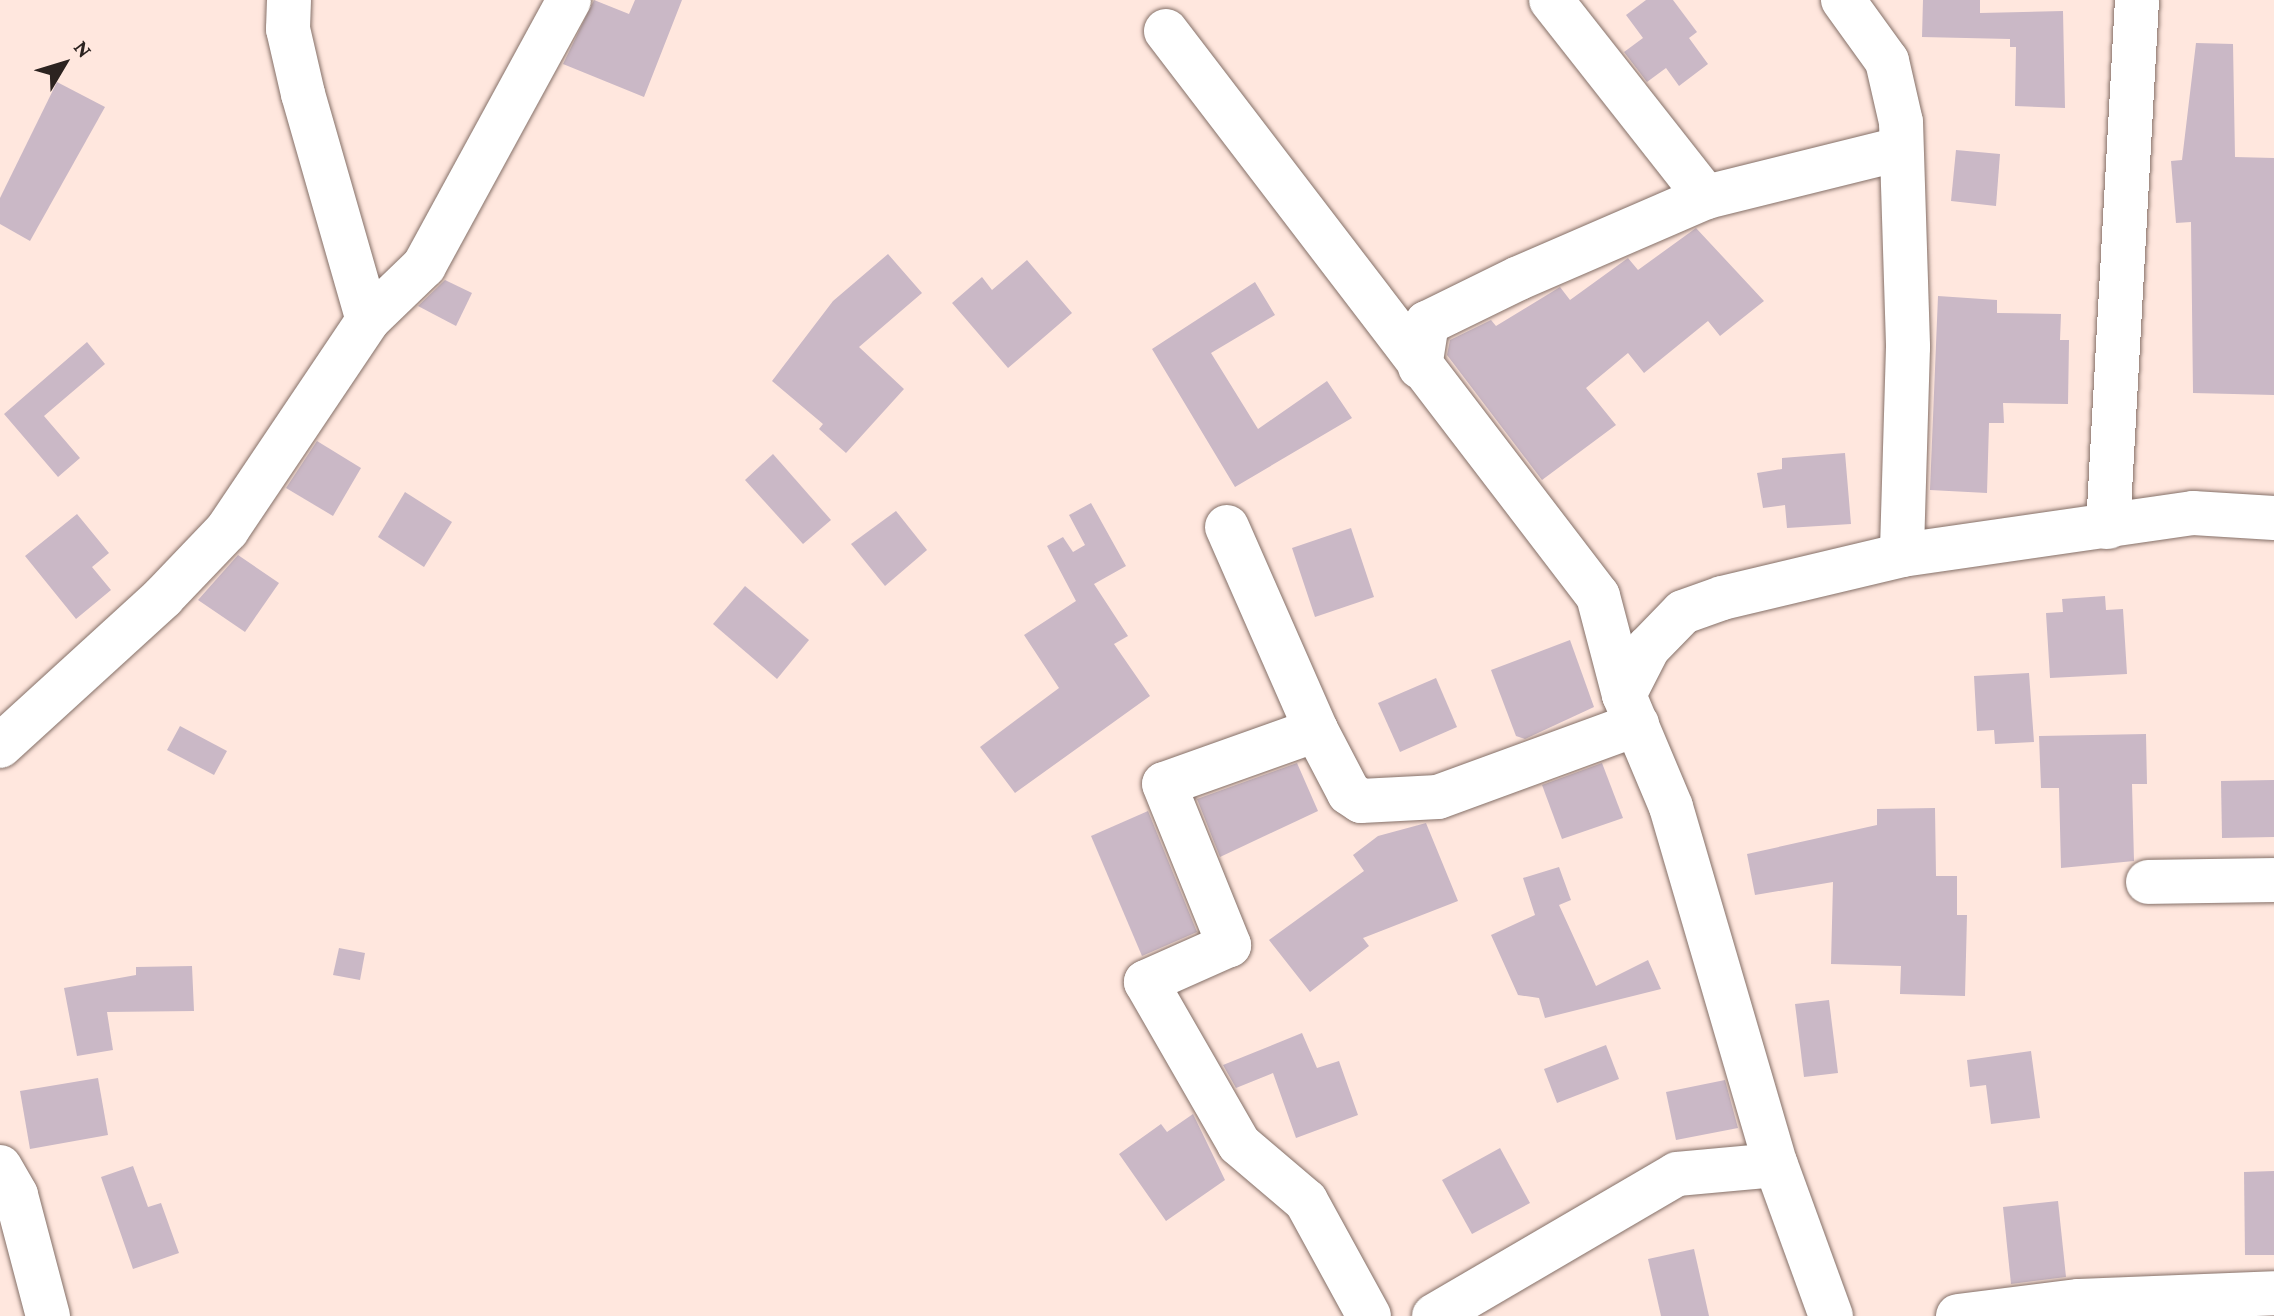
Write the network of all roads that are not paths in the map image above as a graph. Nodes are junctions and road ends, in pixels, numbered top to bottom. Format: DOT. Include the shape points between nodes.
graph roads {
  1 [pos="289,0"];
  2 [pos="569,0"];
  3 [pos="1551,0"];
  4 [pos="1843,0"];
  5 [pos="2137,0"];
  6 [pos="1166,31"];
  7 [pos="1900,149"];
  8 [pos="1706,197"];
  9 [pos="368,320"];
  10 [pos="1420,367"];
  11 [pos="2274,518"];
  12 [pos="1227,527"];
  13 [pos="2108,527"];
  14 [pos="1902,555"];
  15 [pos="1631,709"];
  16 [pos="1316,730"];
  17 [pos="0,746"];
  18 [pos="2274,880"];
  19 [pos="2148,882"];
  20 [pos="1776,1165"];
  21 [pos="0,1167"];
  22 [pos="2274,1293"];
  23 [pos="48,1316"];
  24 [pos="1369,1316"];
  25 [pos="1434,1316"];
  26 [pos="1831,1316"];
  27 [pos="1958,1316"];
  1 -- 9 [label="street" via="288,29 303,94"];
  2 -- 9 [label="street" via="424,266"];
  3 -- 8 [label="street"];
  4 -- 7 [label="street" via="1887,61 1898,97"];
  5 -- 13 [label="street"];
  6 -- 10 [label="street"];
  7 -- 8 [label="street"];
  7 -- 14 [label="street" via="1908,347"];
  8 -- 10 [label="street" via="1427,323"];
  9 -- 17 [label="street" via="227,530 163,597"];
  10 -- 15 [label="street" via="1598,596"];
  11 -- 13 [label="street" via="2193,513"];
  12 -- 16 [label="street"];
  13 -- 14 [label="street"];
  14 -- 15 [label="street" via="1683,612 1648,648"];
  15 -- 16 [label="street" via="1438,797 1377,804 1349,793"];
  15 -- 20 [label="street" via="1675,822"];
  16 -- 24 [label="street" via="1164,784 1229,945 1146,982 1239,1144 1306,1201"];
  18 -- 19 [label="street"];
  20 -- 25 [label="street" via="1677,1174"];
  20 -- 26 [label="street"];
  21 -- 23 [label="street" via="16,1195"];
  22 -- 27 [label="street" via="2079,1301"];
}
